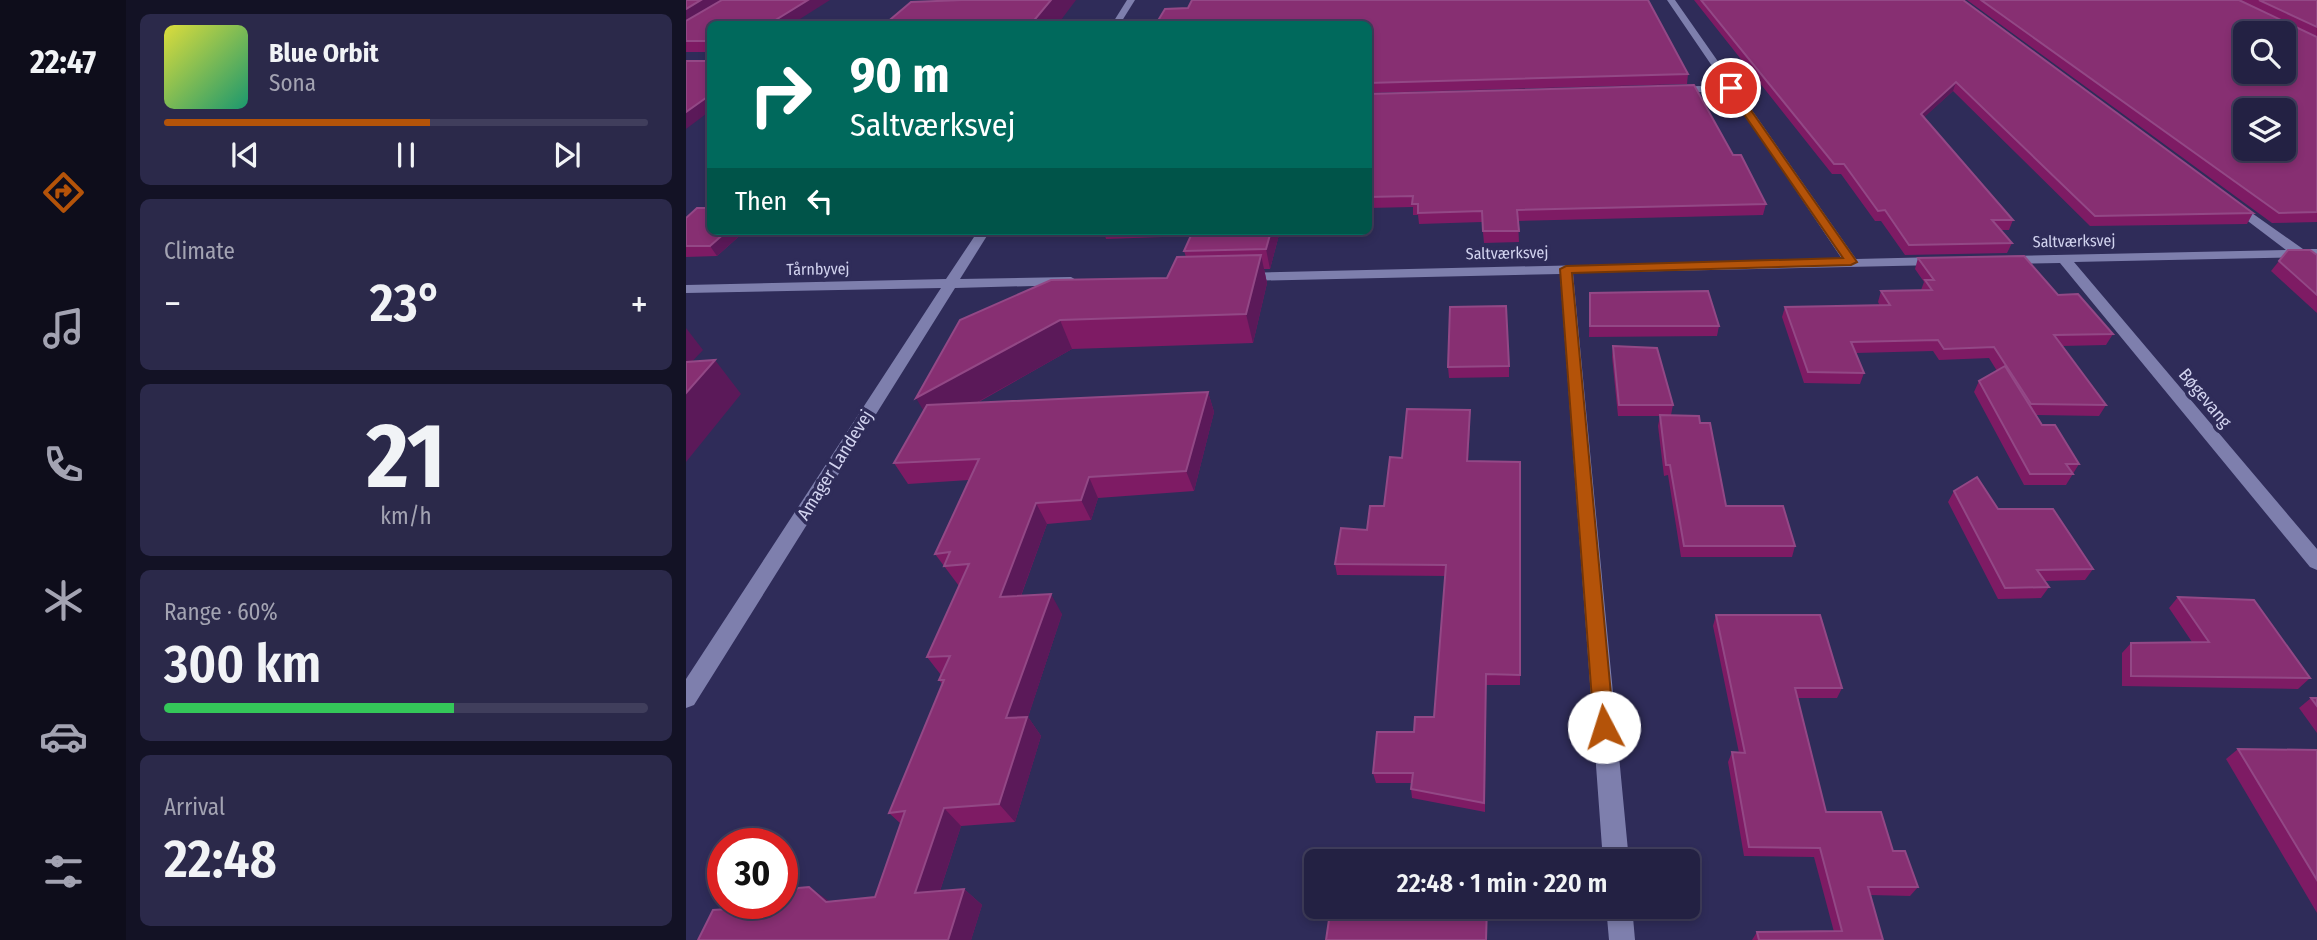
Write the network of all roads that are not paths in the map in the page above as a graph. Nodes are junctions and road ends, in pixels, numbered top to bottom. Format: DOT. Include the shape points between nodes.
graph roads {
  1 [pos="1131,0"];
  2 [pos="1671,0"];
  3 [pos="1118,21"];
  4 [pos="1731,88"];
  5 [pos="1667,90"];
  6 [pos="2222,196"];
  7 [pos="981,235"];
  8 [pos="2299,253"];
  9 [pos="2317,253"];
  10 [pos="2064,259"];
  11 [pos="1958,260"];
  12 [pos="1984,260"];
  13 [pos="1851,262"];
  14 [pos="1566,269"];
  15 [pos="1222,277"];
  16 [pos="1083,281"];
  17 [pos="950,284"];
  18 [pos="686,289"];
  19 [pos="2317,562"];
  20 [pos="686,698"];
  21 [pos="1615,849"];
  22 [pos="1620,919"];
  23 [pos="1622,940"];
  1 -- 3 [label="street"];
  2 -- 4 [label="street"];
  4 -- 5 [label="street"];
  4 -- 13 [label="street"];
  6 -- 8 [label="street"];
  7 -- 17 [label="street, Amager Landevej"];
  8 -- 9 [label="street, Saltværksvej"];
  8 -- 10 [label="street, Saltværksvej"];
  10 -- 12 [label="street, Saltværksvej"];
  10 -- 19 [label="street, Bøgevang"];
  11 -- 13 [label="street, Saltværksvej"];
  13 -- 14 [label="street, Saltværksvej"];
  14 -- 15 [label="street, Saltværksvej"];
  14 -- 21 [label="street"];
  16 -- 17 [label="street"];
  17 -- 18 [label="street, Tårnbyvej"];
  17 -- 20 [label="street, Amager Landevej"];
  22 -- 23 [label="street"];
}
